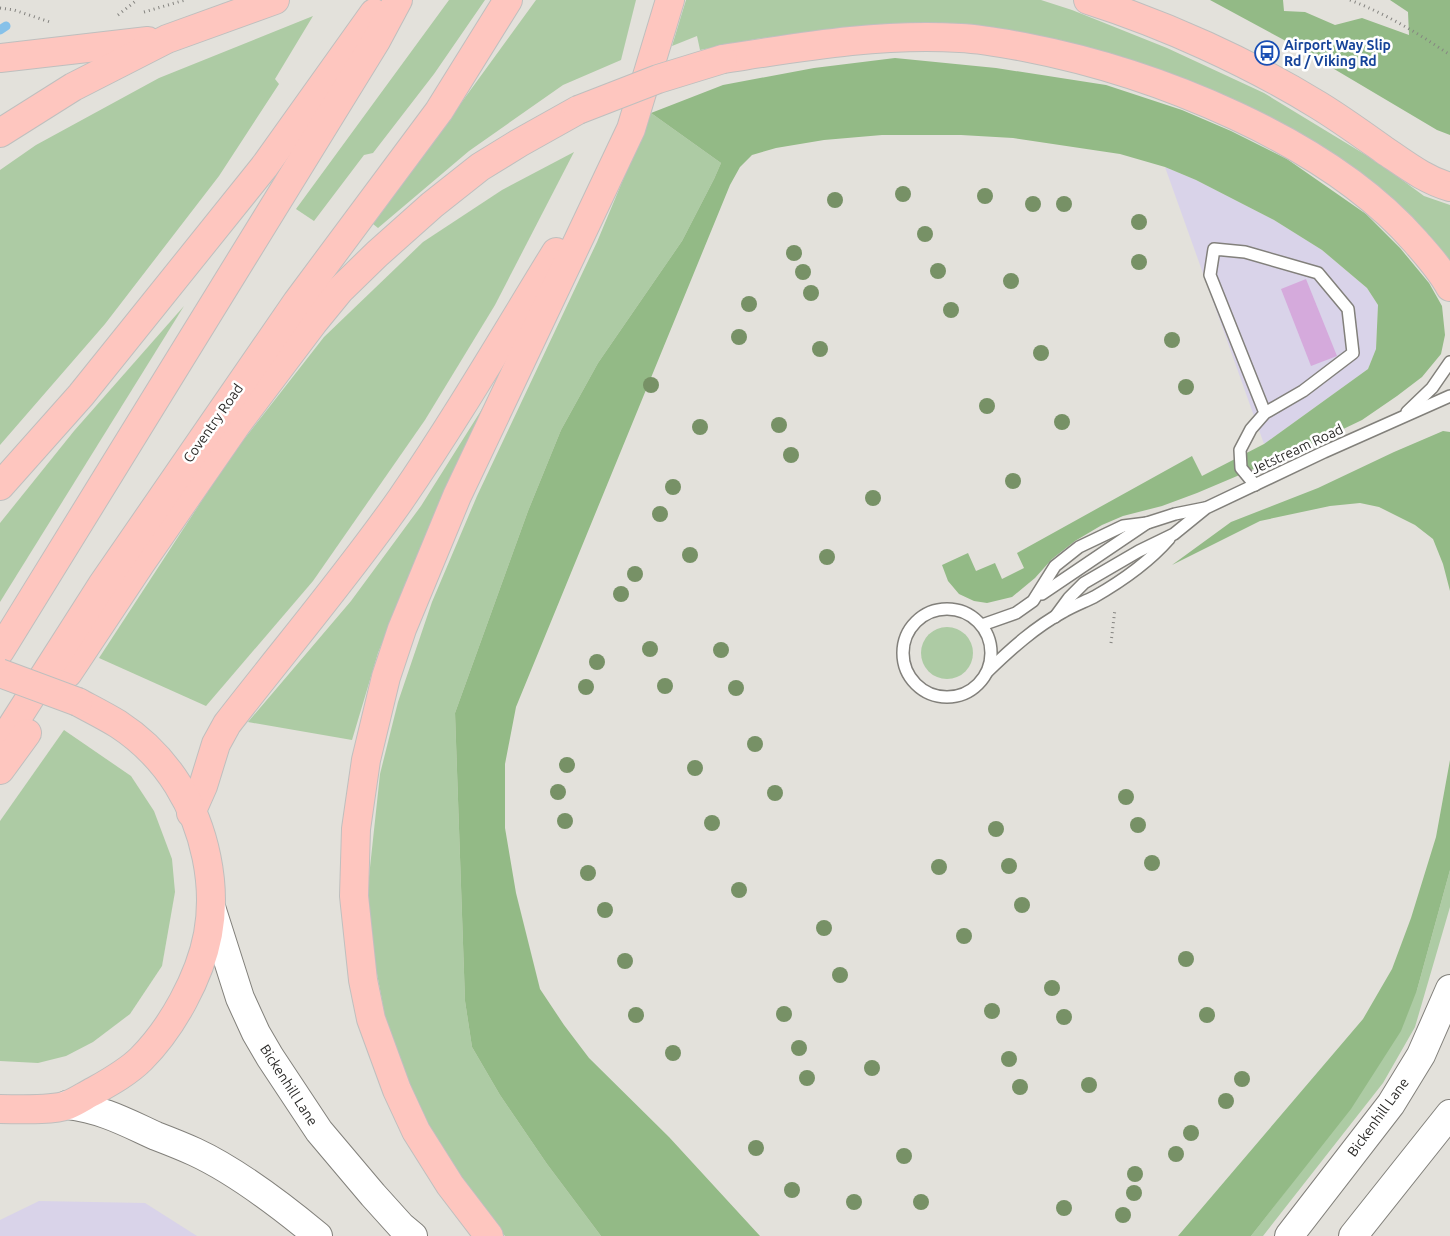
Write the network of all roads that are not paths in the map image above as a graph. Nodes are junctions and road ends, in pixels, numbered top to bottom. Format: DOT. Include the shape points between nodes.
graph roads {
  1 [pos="275,0"];
  2 [pos="383,0"];
  3 [pos="398,0"];
  4 [pos="508,0"];
  5 [pos="670,0"];
  6 [pos="1088,0"];
  7 [pos="167,39"];
  8 [pos="0,58"];
  9 [pos="631,129"];
  10 [pos="0,133"];
  11 [pos="1450,186"];
  12 [pos="1450,287"];
  13 [pos="1450,362"];
  14 [pos="1450,396"];
  15 [pos="1265,414"];
  16 [pos="1401,419"];
  17 [pos="1255,485"];
  18 [pos="0,486"];
  19 [pos="1206,508"];
  20 [pos="1148,522"];
  21 [pos="1174,534"];
  22 [pos="1032,601"];
  23 [pos="1055,617"];
  24 [pos="982,624"];
  25 [pos="0,651"];
  26 [pos="988,671"];
  27 [pos="0,673"];
  28 [pos="0,745"];
  29 [pos="0,770"];
  30 [pos="191,813"];
  31 [pos="211,907"];
  32 [pos="1450,989"];
  33 [pos="66,1105"];
  34 [pos="4,1111"];
  35 [pos="1450,1114"];
  36 [pos="318,1236"];
  37 [pos="413,1236"];
  38 [pos="489,1236"];
  39 [pos="1289,1236"];
  40 [pos="1353,1236"];
  1 -- 7 [label="highway"];
  2 -- 18 [label="highway" via="258,174 81,395"];
  3 -- 25 [label="highway" via="376,41"];
  4 -- 28 [label="highway, Coventry Road" via="439,111 297,302 102,585"];
  5 -- 9 [label="highway"];
  6 -- 11 [label="highway" via="1186,37 1256,71 1319,105 1411,168"];
  7 -- 8 [label="highway"];
  7 -- 10 [label="highway" via="73,86"];
  9 -- 30 [label="highway" via="482,373 400,499 227,724 216,744"];
  9 -- 38 [label="highway" via="457,496 402,629 386,677 368,753 356,829 355,905 363,980 371,1019 396,1090 416,1131 450,1185"];
  12 -- 29 [label="highway, bridge" via="1441,270 1378,204 1303,151 1221,109 1145,79 1083,60 961,38 905,38 831,42 723,59 658,79 578,110 480,167 340,290 237,424"];
  13 -- 16 [label="lane, Jetstream Road" via="1432,388"];
  14 -- 16 [label="lane, Jetstream Road"];
  15 -- 15 [label="lane" via="1210,275 1214,249 1245,252 1318,273 1348,309 1354,353 1303,391"];
  15 -- 17 [label="lane" via="1251,429 1240,450 1241,468"];
  16 -- 17 [label="lane, Jetstream Road"];
  17 -- 19 [label="lane, Jetstream Road"];
  19 -- 20 [label="lane"];
  19 -- 21 [label="lane"];
  20 -- 22 [label="lane"];
  20 -- 22 [label="lane" via="1122,526 1079,547 1055,566"];
  21 -- 23 [label="lane" via="1152,558 1125,578"];
  21 -- 23 [label="lane" via="1084,583"];
  22 -- 24 [label="lane" via="1016,613"];
  23 -- 26 [label="lane" via="1016,645"];
  24 -- 26 [label="lane" via="991,646"];
  24 -- 26 [label="lane" via="967,613 951,608 921,617 912,624 905,638 903,663 914,683 924,692 938,697 953,698 967,693"];
  27 -- 30 [label="highway, bridge" via="78,702 118,724 154,754 179,786"];
  30 -- 31 [label="highway" via="205,848"];
  31 -- 33 [label="highway" via="201,959 171,1023 140,1060 113,1080"];
  31 -- 37 [label="main road, Bickenhill Lane" via="240,998 270,1057 319,1131"];
  32 -- 39 [label="main road, Bickenhill Lane" via="1421,1055 1391,1104"];
  33 -- 34 [label="highway"];
  33 -- 36 [label="main road" via="108,1114 196,1152 264,1195"];
  35 -- 40 [label="main road"];
}
